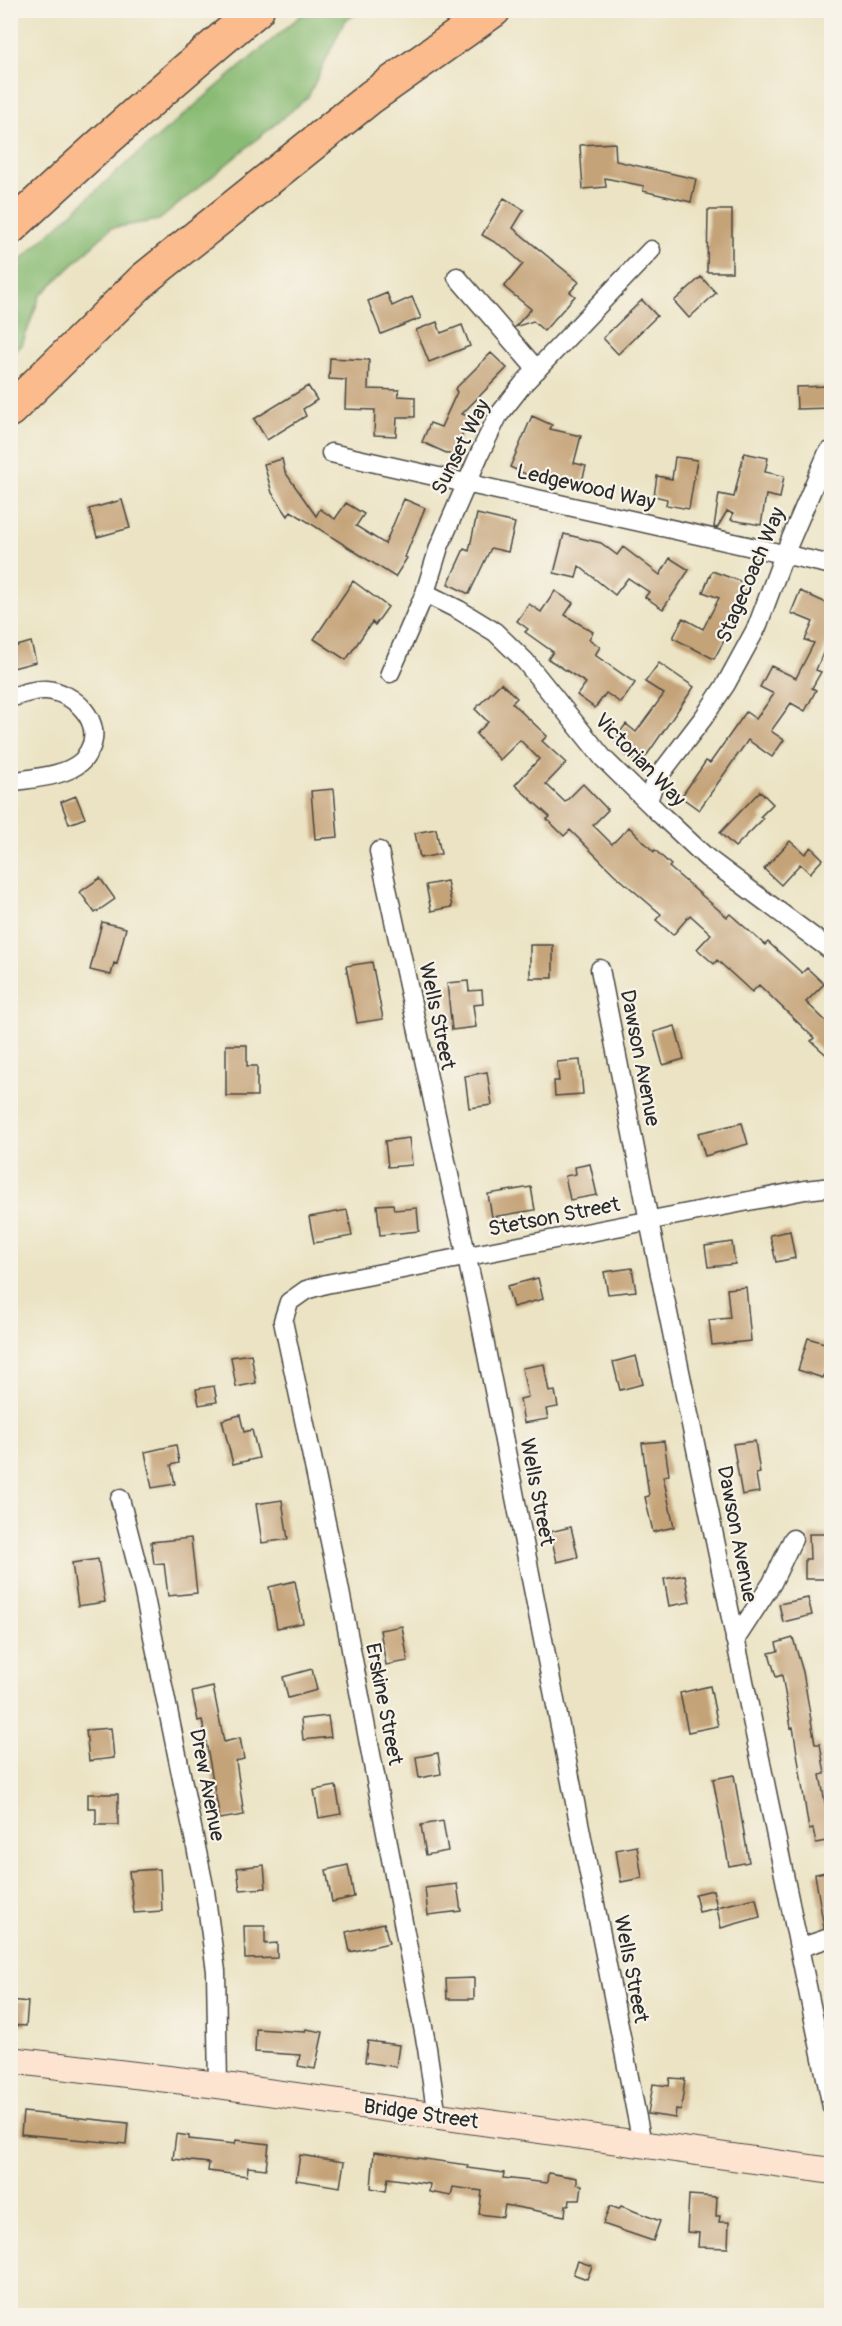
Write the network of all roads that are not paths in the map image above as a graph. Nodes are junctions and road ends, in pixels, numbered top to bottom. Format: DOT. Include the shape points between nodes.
graph roads {
  1 [pos="257,10"];
  2 [pos="494,10"];
  3 [pos="10,228"];
  4 [pos="651,250"];
  5 [pos="457,277"];
  6 [pos="537,370"];
  7 [pos="10,410"];
  8 [pos="828,452"];
  9 [pos="331,453"];
  10 [pos="466,484"];
  11 [pos="784,555"];
  12 [pos="831,565"];
  13 [pos="425,593"];
  14 [pos="390,673"];
  15 [pos="10,698"];
  16 [pos="10,782"];
  17 [pos="648,801"];
  18 [pos="379,851"];
  19 [pos="831,951"];
  20 [pos="600,969"];
  21 [pos="831,1186"];
  22 [pos="649,1221"];
  23 [pos="465,1257"];
  24 [pos="289,1302"];
  25 [pos="120,1499"];
  26 [pos="794,1539"];
  27 [pos="735,1640"];
  28 [pos="831,1937"];
  29 [pos="799,1948"];
  30 [pos="10,2060"];
  31 [pos="218,2085"];
  32 [pos="831,2108"];
  33 [pos="437,2117"];
  34 [pos="642,2143"];
  35 [pos="831,2171"];
  1 -- 3 [label="highway" via="131,117"];
  2 -- 7 [label="highway" via="371,97 144,279"];
  4 -- 6 [label="street, Sunset Way"];
  5 -- 6 [label="street"];
  6 -- 10 [label="street, Sunset Way" via="498,416"];
  8 -- 11 [label="street, Stagecoach Way"];
  9 -- 10 [label="street, Ledgewood Way"];
  10 -- 11 [label="street, Ledgewood Way"];
  10 -- 13 [label="street, Sunset Way" via="439,547"];
  11 -- 12 [label="street, Ledgewood Way"];
  11 -- 17 [label="street, Stagecoach Way" via="757,627 726,684 655,781"];
  13 -- 14 [label="street, Sunset Way"];
  13 -- 17 [label="street, Victorian Way" via="495,632 525,662 603,758"];
  15 -- 16 [label="street" via="45,690 67,695 84,708 92,725 92,744 82,762 64,772"];
  17 -- 19 [label="street, Victorian Way" via="707,858"];
  18 -- 23 [label="street, Wells Street"];
  20 -- 22 [label="street, Dawson Avenue"];
  21 -- 22 [label="street, Stetson Street"];
  22 -- 23 [label="street, Stetson Street"];
  22 -- 27 [label="street, Dawson Avenue"];
  23 -- 24 [label="street, Stetson Street" via="326,1284 306,1290"];
  23 -- 34 [label="street, Wells Street"];
  24 -- 33 [label="street, Erskine Street" via="283,1321 334,1560"];
  25 -- 31 [label="street, Drew Avenue" via="143,1588 205,1890 216,1971"];
  26 -- 27 [label="street" via="772,1583"];
  27 -- 29 [label="street, Dawson Avenue"];
  28 -- 29 [label="street"];
  29 -- 32 [label="street, Dawson Avenue"];
  30 -- 31 [label="street, Bridge Street"];
  31 -- 33 [label="street, Bridge Street"];
  33 -- 34 [label="street, Bridge Street"];
  34 -- 35 [label="street, Bridge Street"];
}
